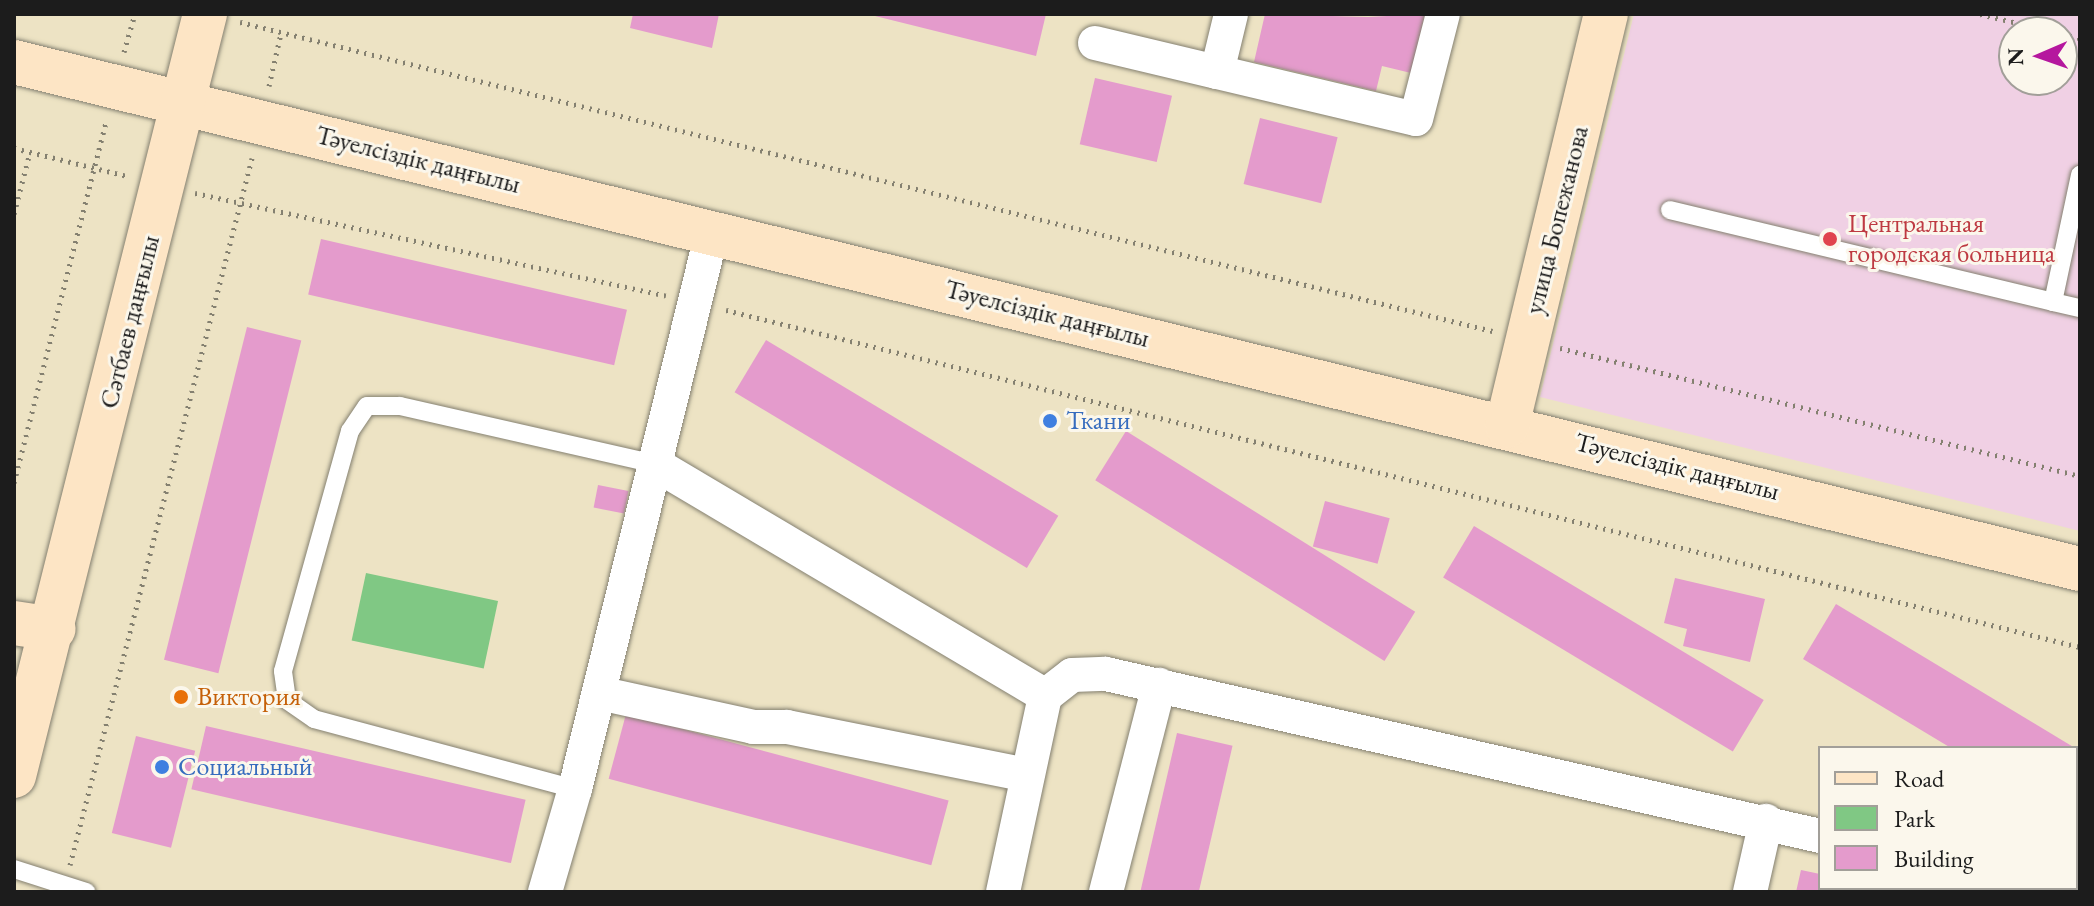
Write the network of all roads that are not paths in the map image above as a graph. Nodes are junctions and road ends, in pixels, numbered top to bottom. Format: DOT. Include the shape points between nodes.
graph roads {
  1 [pos="1231,14"];
  2 [pos="1443,14"];
  3 [pos="1606,14"];
  4 [pos="221,18"];
  5 [pos="1095,43"];
  6 [pos="14,62"];
  7 [pos="1217,72"];
  8 [pos="184,104"];
  9 [pos="2080,175"];
  10 [pos="1670,210"];
  11 [pos="712,232"];
  12 [pos="2053,302"];
  13 [pos="2080,308"];
  14 [pos="1507,426"];
  15 [pos="655,464"];
  16 [pos="2080,569"];
  17 [pos="34,626"];
  18 [pos="1159,685"];
  19 [pos="599,693"];
  20 [pos="1045,696"];
  21 [pos="1027,775"];
  22 [pos="14,776"];
  23 [pos="575,789"];
  24 [pos="1766,821"];
  25 [pos="1818,835"];
  26 [pos="14,869"];
  27 [pos="86,892"];
  28 [pos="545,892"];
  29 [pos="1003,892"];
  30 [pos="1106,892"];
  31 [pos="1750,892"];
  1 -- 7 [label="street"];
  2 -- 7 [label="street" via="1416,119"];
  3 -- 14 [label="street, улица Бопежанова"];
  4 -- 8 [label="street, Сәтбаев даңғылы"];
  5 -- 7 [label="street"];
  6 -- 8 [label="street, Тәуелсіздік даңғылы"];
  8 -- 11 [label="street, Тәуелсіздік даңғылы"];
  8 -- 17 [label="street, Сәтбаев даңғылы"];
  9 -- 12 [label="lane"];
  10 -- 12 [label="lane"];
  11 -- 14 [label="street, Тәуелсіздік даңғылы"];
  11 -- 15 [label="street"];
  12 -- 13 [label="lane"];
  14 -- 16 [label="street, Тәуелсіздік даңғылы"];
  15 -- 19 [label="street"];
  15 -- 20 [label="street"];
  15 -- 23 [label="lane" via="400,406 367,406 350,431 283,671 287,700 314,719"];
  17 -- 22 [label="street, Сәтбаев даңғылы"];
  18 -- 20 [label="street" via="1106,674 1072,675"];
  18 -- 24 [label="street"];
  18 -- 30 [label="street"];
  19 -- 21 [label="street" via="753,727 787,727"];
  19 -- 23 [label="street"];
  20 -- 21 [label="street"];
  21 -- 29 [label="street"];
  23 -- 28 [label="street"];
  24 -- 25 [label="street"];
  24 -- 31 [label="street"];
  26 -- 27 [label="lane"];
}
